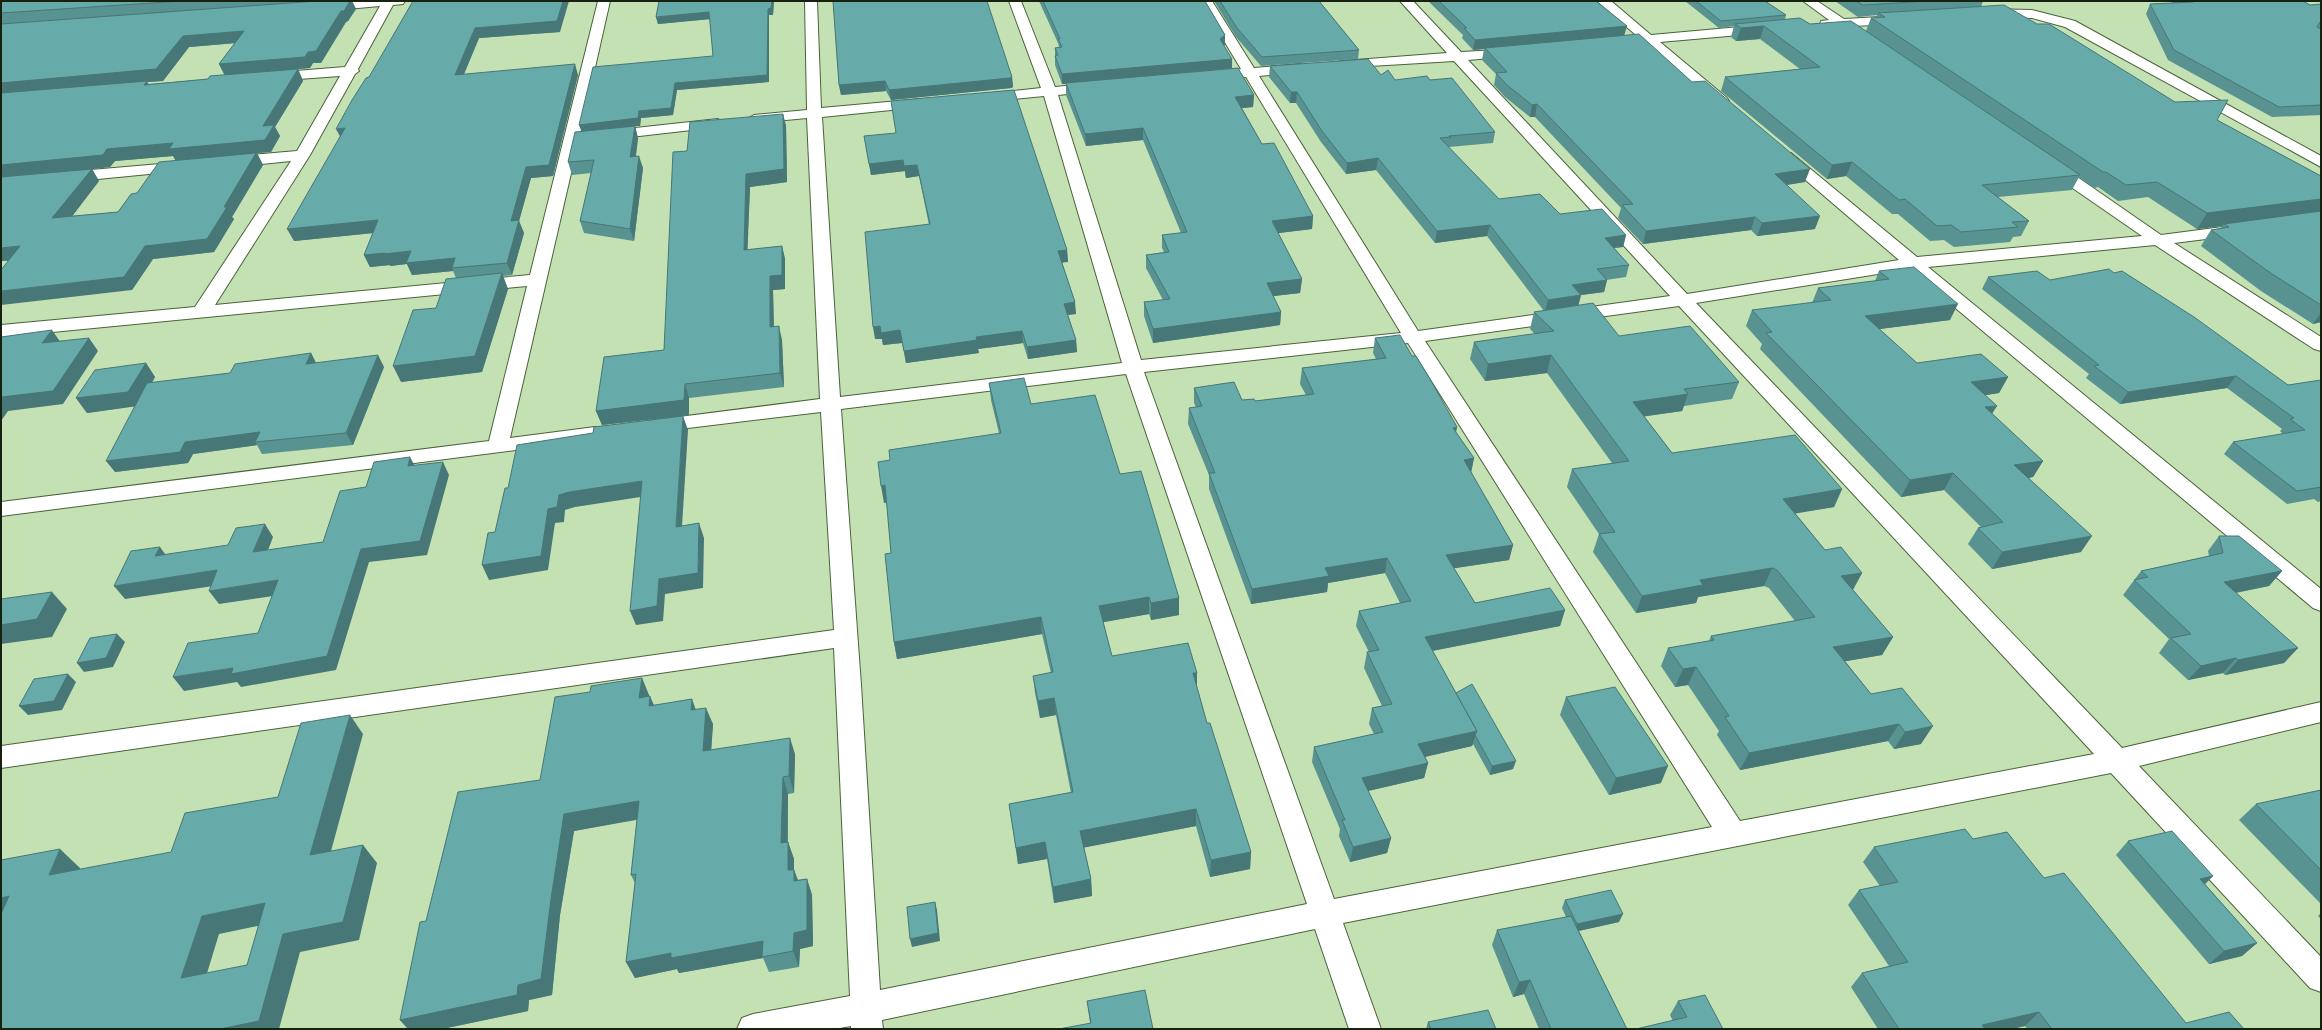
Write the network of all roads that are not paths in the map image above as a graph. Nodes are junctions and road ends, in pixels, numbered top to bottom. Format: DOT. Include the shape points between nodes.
graph roads {
  1 [pos="394,1"];
  2 [pos="604,1"];
  3 [pos="811,1"];
  4 [pos="1015,1"];
  5 [pos="1206,1"];
  6 [pos="1406,1"];
  7 [pos="1603,1"];
  8 [pos="1809,1"];
  9 [pos="310,8"];
  10 [pos="1969,14"];
  11 [pos="1915,18"];
  12 [pos="1844,24"];
  13 [pos="1814,25"];
  14 [pos="1778,27"];
  15 [pos="1864,38"];
  16 [pos="1650,39"];
  17 [pos="1603,43"];
  18 [pos="1526,50"];
  19 [pos="1457,57"];
  20 [pos="1330,66"];
  21 [pos="1314,67"];
  22 [pos="352,71"];
  23 [pos="1251,72"];
  24 [pos="1197,77"];
  25 [pos="256,79"];
  26 [pos="1112,86"];
  27 [pos="1050,92"];
  28 [pos="971,99"];
  29 [pos="932,102"];
  30 [pos="1733,110"];
  31 [pos="813,113"];
  32 [pos="572,139"];
  33 [pos="1775,146"];
  34 [pos="302,155"];
  35 [pos="2040,159"];
  36 [pos="2321,162"];
  37 [pos="215,164"];
  38 [pos="199,165"];
  39 [pos="49,179"];
  40 [pos="2251,228"];
  41 [pos="2158,240"];
  42 [pos="1913,263"];
  43 [pos="536,280"];
  44 [pos="1683,300"];
  45 [pos="202,311"];
  46 [pos="1,331"];
  47 [pos="1413,337"];
  48 [pos="2321,345"];
  49 [pos="1133,367"];
  50 [pos="830,405"];
  51 [pos="498,446"];
  52 [pos="1,509"];
  53 [pos="2321,602"];
  54 [pos="846,637"];
  55 [pos="2321,712"];
  56 [pos="1,757"];
  57 [pos="2115,761"];
  58 [pos="1733,835"];
  59 [pos="1323,914"];
  60 [pos="2321,978"];
  61 [pos="867,1019"];
  62 [pos="753,1029"];
  63 [pos="1365,1029"];
  1 -- 9 [label="street"];
  1 -- 22 [label="street"];
  2 -- 32 [label="street"];
  3 -- 31 [label="street"];
  4 -- 27 [label="street"];
  5 -- 23 [label="street"];
  6 -- 19 [label="street"];
  7 -- 16 [label="street"];
  8 -- 12 [label="street"];
  10 -- 36 [label="street" via="2014,12 2044,16 2070,24"];
  11 -- 12 [label="street"];
  12 -- 13 [label="street"];
  12 -- 15 [label="street"];
  14 -- 16 [label="street"];
  16 -- 17 [label="street"];
  16 -- 30 [label="street"];
  18 -- 19 [label="street"];
  19 -- 20 [label="street"];
  19 -- 44 [label="street"];
  21 -- 23 [label="street"];
  22 -- 25 [label="street"];
  22 -- 34 [label="street"];
  23 -- 24 [label="street"];
  23 -- 47 [label="street"];
  26 -- 27 [label="street"];
  27 -- 28 [label="street"];
  27 -- 49 [label="street"];
  29 -- 31 [label="street"];
  31 -- 32 [label="street"];
  31 -- 50 [label="street"];
  32 -- 43 [label="street"];
  33 -- 42 [label="street"];
  34 -- 37 [label="street"];
  34 -- 45 [label="street"];
  35 -- 41 [label="street"];
  38 -- 39 [label="street"];
  40 -- 41 [label="street"];
  41 -- 42 [label="street"];
  41 -- 48 [label="street"];
  42 -- 44 [label="street"];
  42 -- 53 [label="street"];
  43 -- 45 [label="street"];
  43 -- 51 [label="street"];
  44 -- 47 [label="street"];
  44 -- 57 [label="street"];
  45 -- 46 [label="street"];
  47 -- 49 [label="street"];
  47 -- 58 [label="street"];
  49 -- 50 [label="street"];
  49 -- 59 [label="street"];
  50 -- 51 [label="street"];
  50 -- 54 [label="street"];
  51 -- 52 [label="street"];
  54 -- 56 [label="street"];
  54 -- 61 [label="street"];
  55 -- 57 [label="street"];
  57 -- 58 [label="street"];
  57 -- 60 [label="street"];
  58 -- 59 [label="street"];
  59 -- 61 [label="street"];
  59 -- 63 [label="street"];
  61 -- 62 [label="street"];
}
